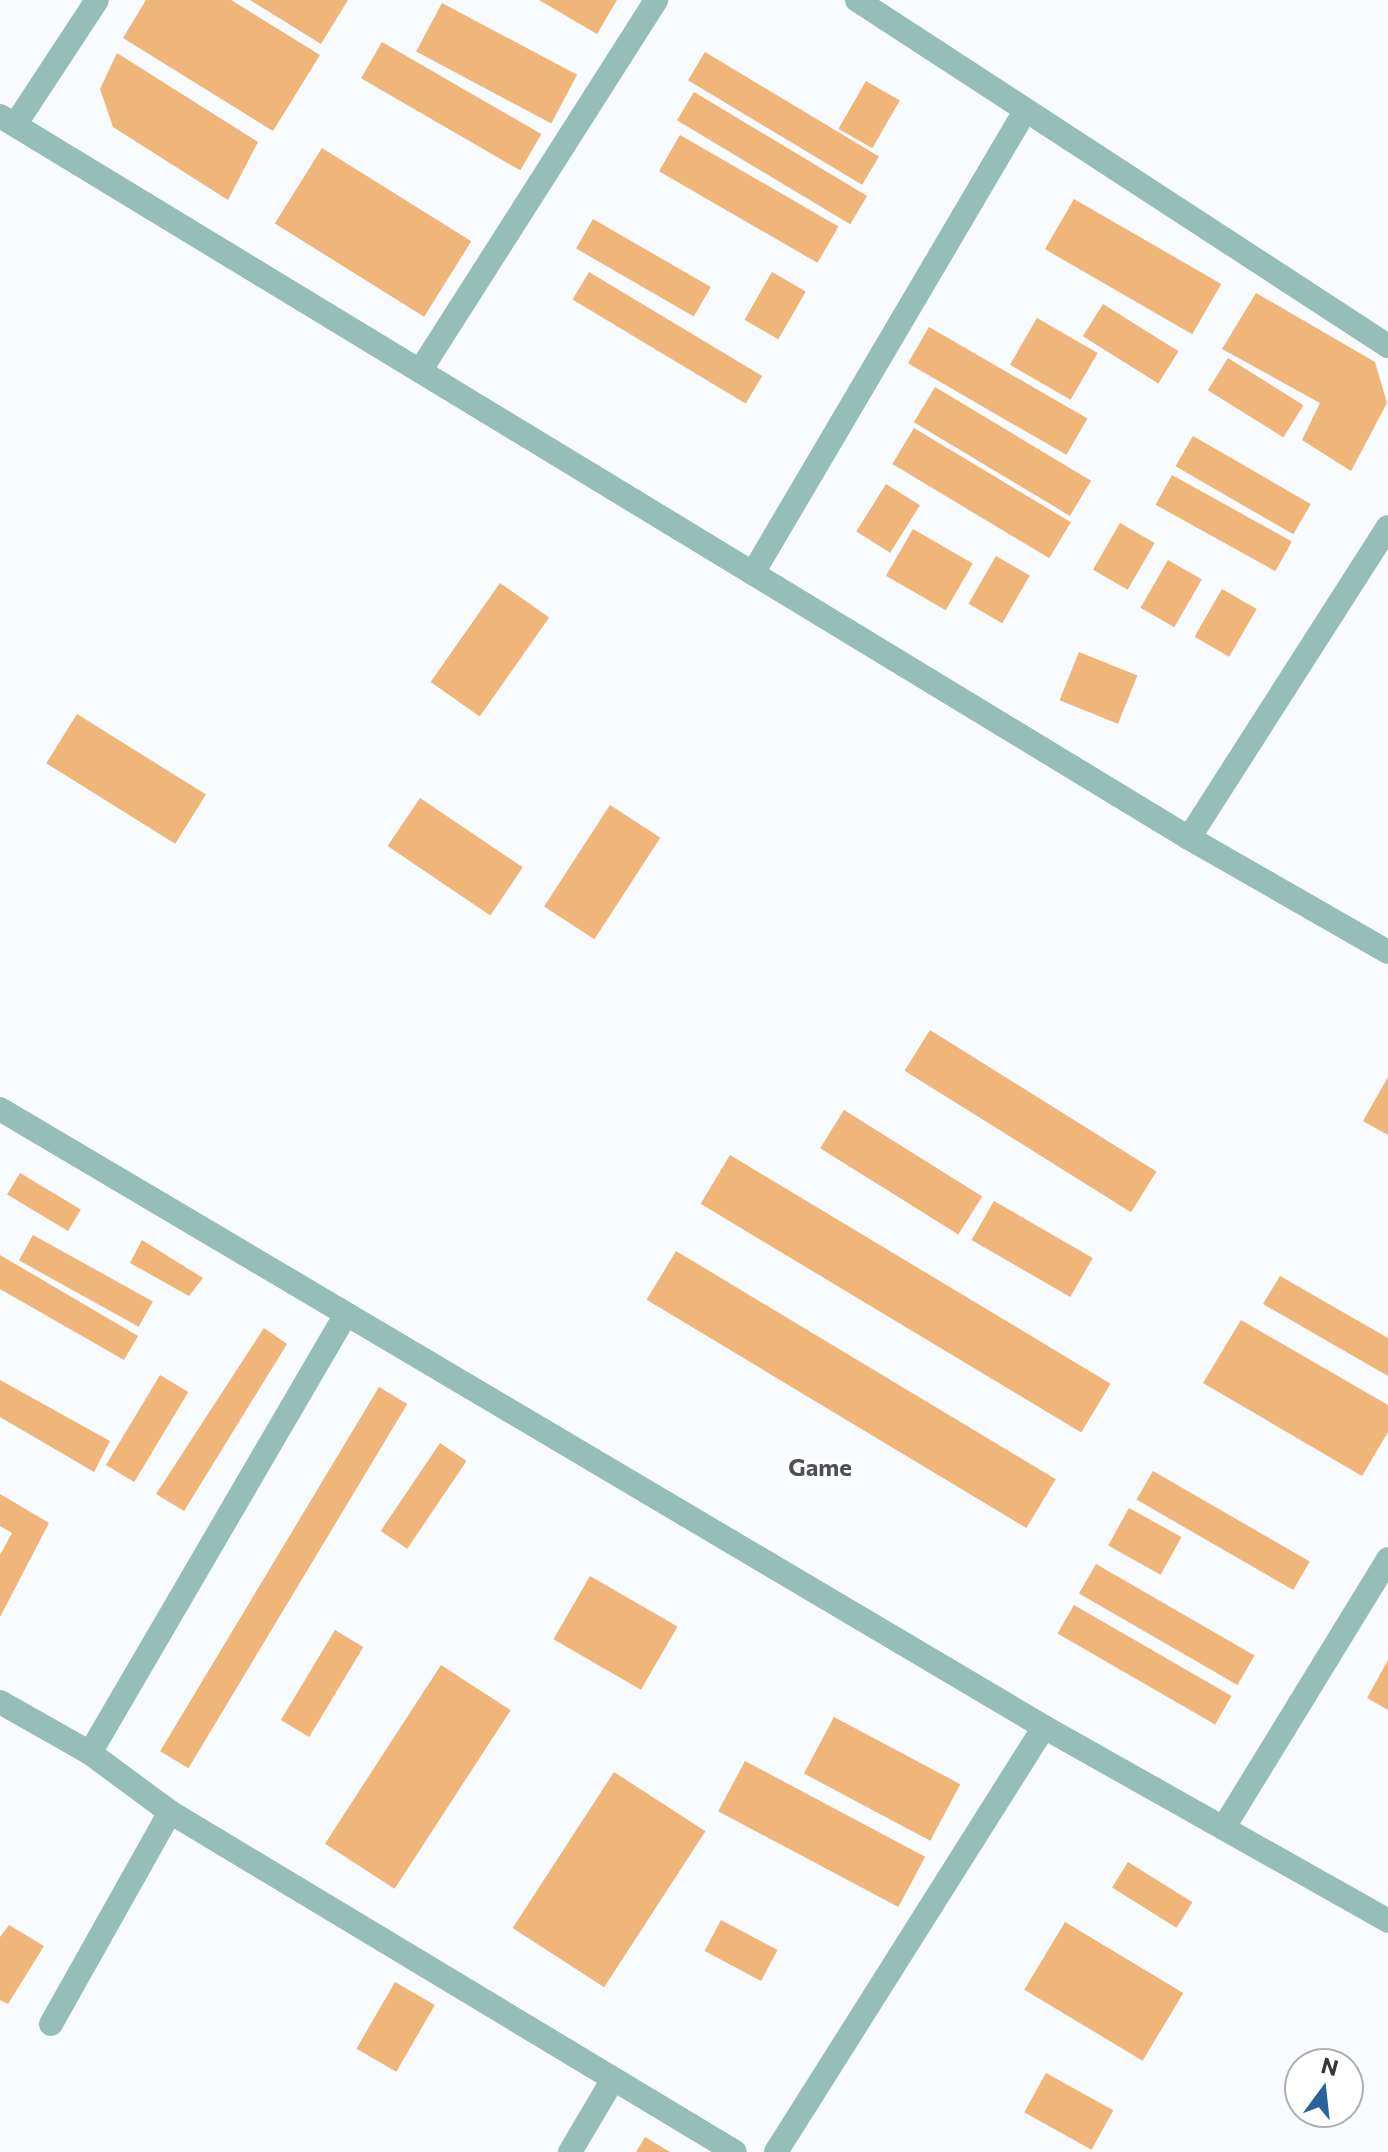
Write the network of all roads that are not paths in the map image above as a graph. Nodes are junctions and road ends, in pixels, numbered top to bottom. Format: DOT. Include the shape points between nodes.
graph roads {
  1 [pos="97,0"];
  2 [pos="656,0"];
  3 [pos="857,0"];
  4 [pos="882,7"];
  5 [pos="1025,111"];
  6 [pos="8,120"];
  7 [pos="1388,346"];
  8 [pos="420,371"];
  9 [pos="1388,527"];
  10 [pos="753,573"];
  11 [pos="1189,838"];
  12 [pos="1388,952"];
  13 [pos="3,1117"];
  14 [pos="346,1314"];
  15 [pos="1388,1559"];
  16 [pos="0,1702"];
  17 [pos="1044,1727"];
  18 [pos="90,1753"];
  19 [pos="170,1812"];
  20 [pos="1224,1827"];
  21 [pos="1388,1921"];
  22 [pos="51,2024"];
  23 [pos="612,2081"];
  24 [pos="570,2152"];
  25 [pos="735,2152"];
  26 [pos="776,2152"];
  1 -- 6 [label="street"];
  2 -- 8 [label="street"];
  3 -- 4 [label="street"];
  4 -- 5 [label="street"];
  5 -- 7 [label="street"];
  5 -- 10 [label="street"];
  6 -- 8 [label="street"];
  8 -- 10 [label="street"];
  9 -- 11 [label="street"];
  10 -- 11 [label="street"];
  11 -- 12 [label="street"];
  13 -- 14 [label="street"];
  14 -- 17 [label="street"];
  14 -- 18 [label="street"];
  15 -- 20 [label="street"];
  16 -- 18 [label="street"];
  17 -- 20 [label="street"];
  17 -- 26 [label="street"];
  18 -- 19 [label="street"];
  19 -- 22 [label="street"];
  19 -- 23 [label="street"];
  20 -- 21 [label="street"];
  23 -- 24 [label="street"];
  23 -- 25 [label="street"];
}
